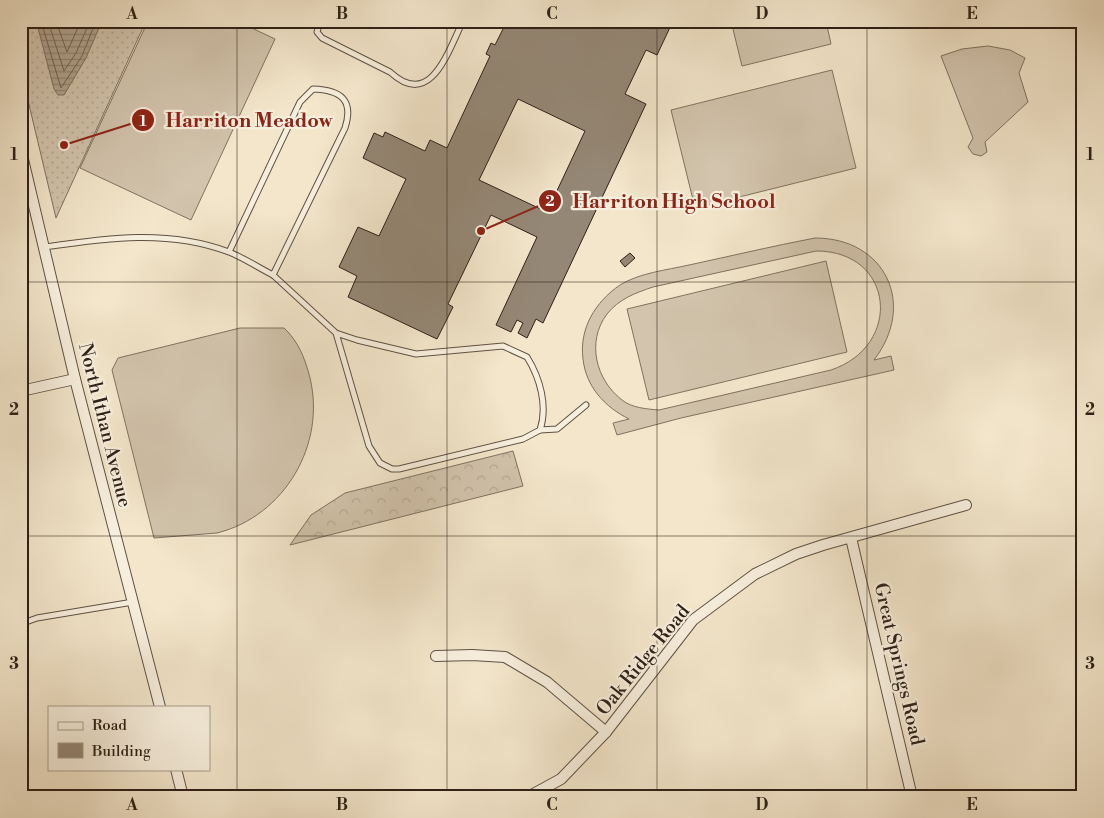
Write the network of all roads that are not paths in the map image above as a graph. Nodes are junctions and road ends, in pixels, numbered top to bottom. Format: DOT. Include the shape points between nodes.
graph roads {
  1 [pos="320,21"];
  2 [pos="463,21"];
  3 [pos="21,151"];
  4 [pos="45,247"];
  5 [pos="229,252"];
  6 [pos="273,275"];
  7 [pos="336,333"];
  8 [pos="74,379"];
  9 [pos="21,391"];
  10 [pos="586,405"];
  11 [pos="540,430"];
  12 [pos="966,505"];
  13 [pos="851,538"];
  14 [pos="132,602"];
  15 [pos="21,626"];
  16 [pos="436,656"];
  17 [pos="160,706"];
  18 [pos="606,732"];
  19 [pos="176,770"];
  20 [pos="183,797"];
  21 [pos="528,797"];
  22 [pos="912,797"];
  1 -- 2 [label="lane" via="317,32 322,38 410,85 424,84 433,77"];
  3 -- 4 [label="street, North Ithan Avenue"];
  4 -- 5 [label="lane" via="114,237 155,237"];
  4 -- 8 [label="street, North Ithan Avenue"];
  5 -- 6 [label="lane"];
  5 -- 6 [label="lane" via="300,102 314,89 330,90 344,98 349,113 345,128"];
  6 -- 7 [label="lane"];
  7 -- 11 [label="lane" via="416,354 496,346 511,348 527,357 538,381 544,410"];
  7 -- 11 [label="lane" via="369,446 380,463 386,466 399,469 523,439"];
  8 -- 9 [label="street"];
  8 -- 14 [label="street, North Ithan Avenue"];
  10 -- 11 [label="lane" via="557,429"];
  12 -- 13 [label="street, Oak Ridge Road"];
  13 -- 18 [label="street, Oak Ridge Road" via="796,554 755,574 693,620"];
  13 -- 22 [label="street, Great Springs Road"];
  14 -- 15 [label="lane" via="37,618"];
  14 -- 17 [label="street, North Ithan Avenue"];
  16 -- 18 [label="street" via="505,658 546,682"];
  18 -- 21 [label="street, Oak Ridge Road" via="561,779"];
  19 -- 20 [label="street"];
}
